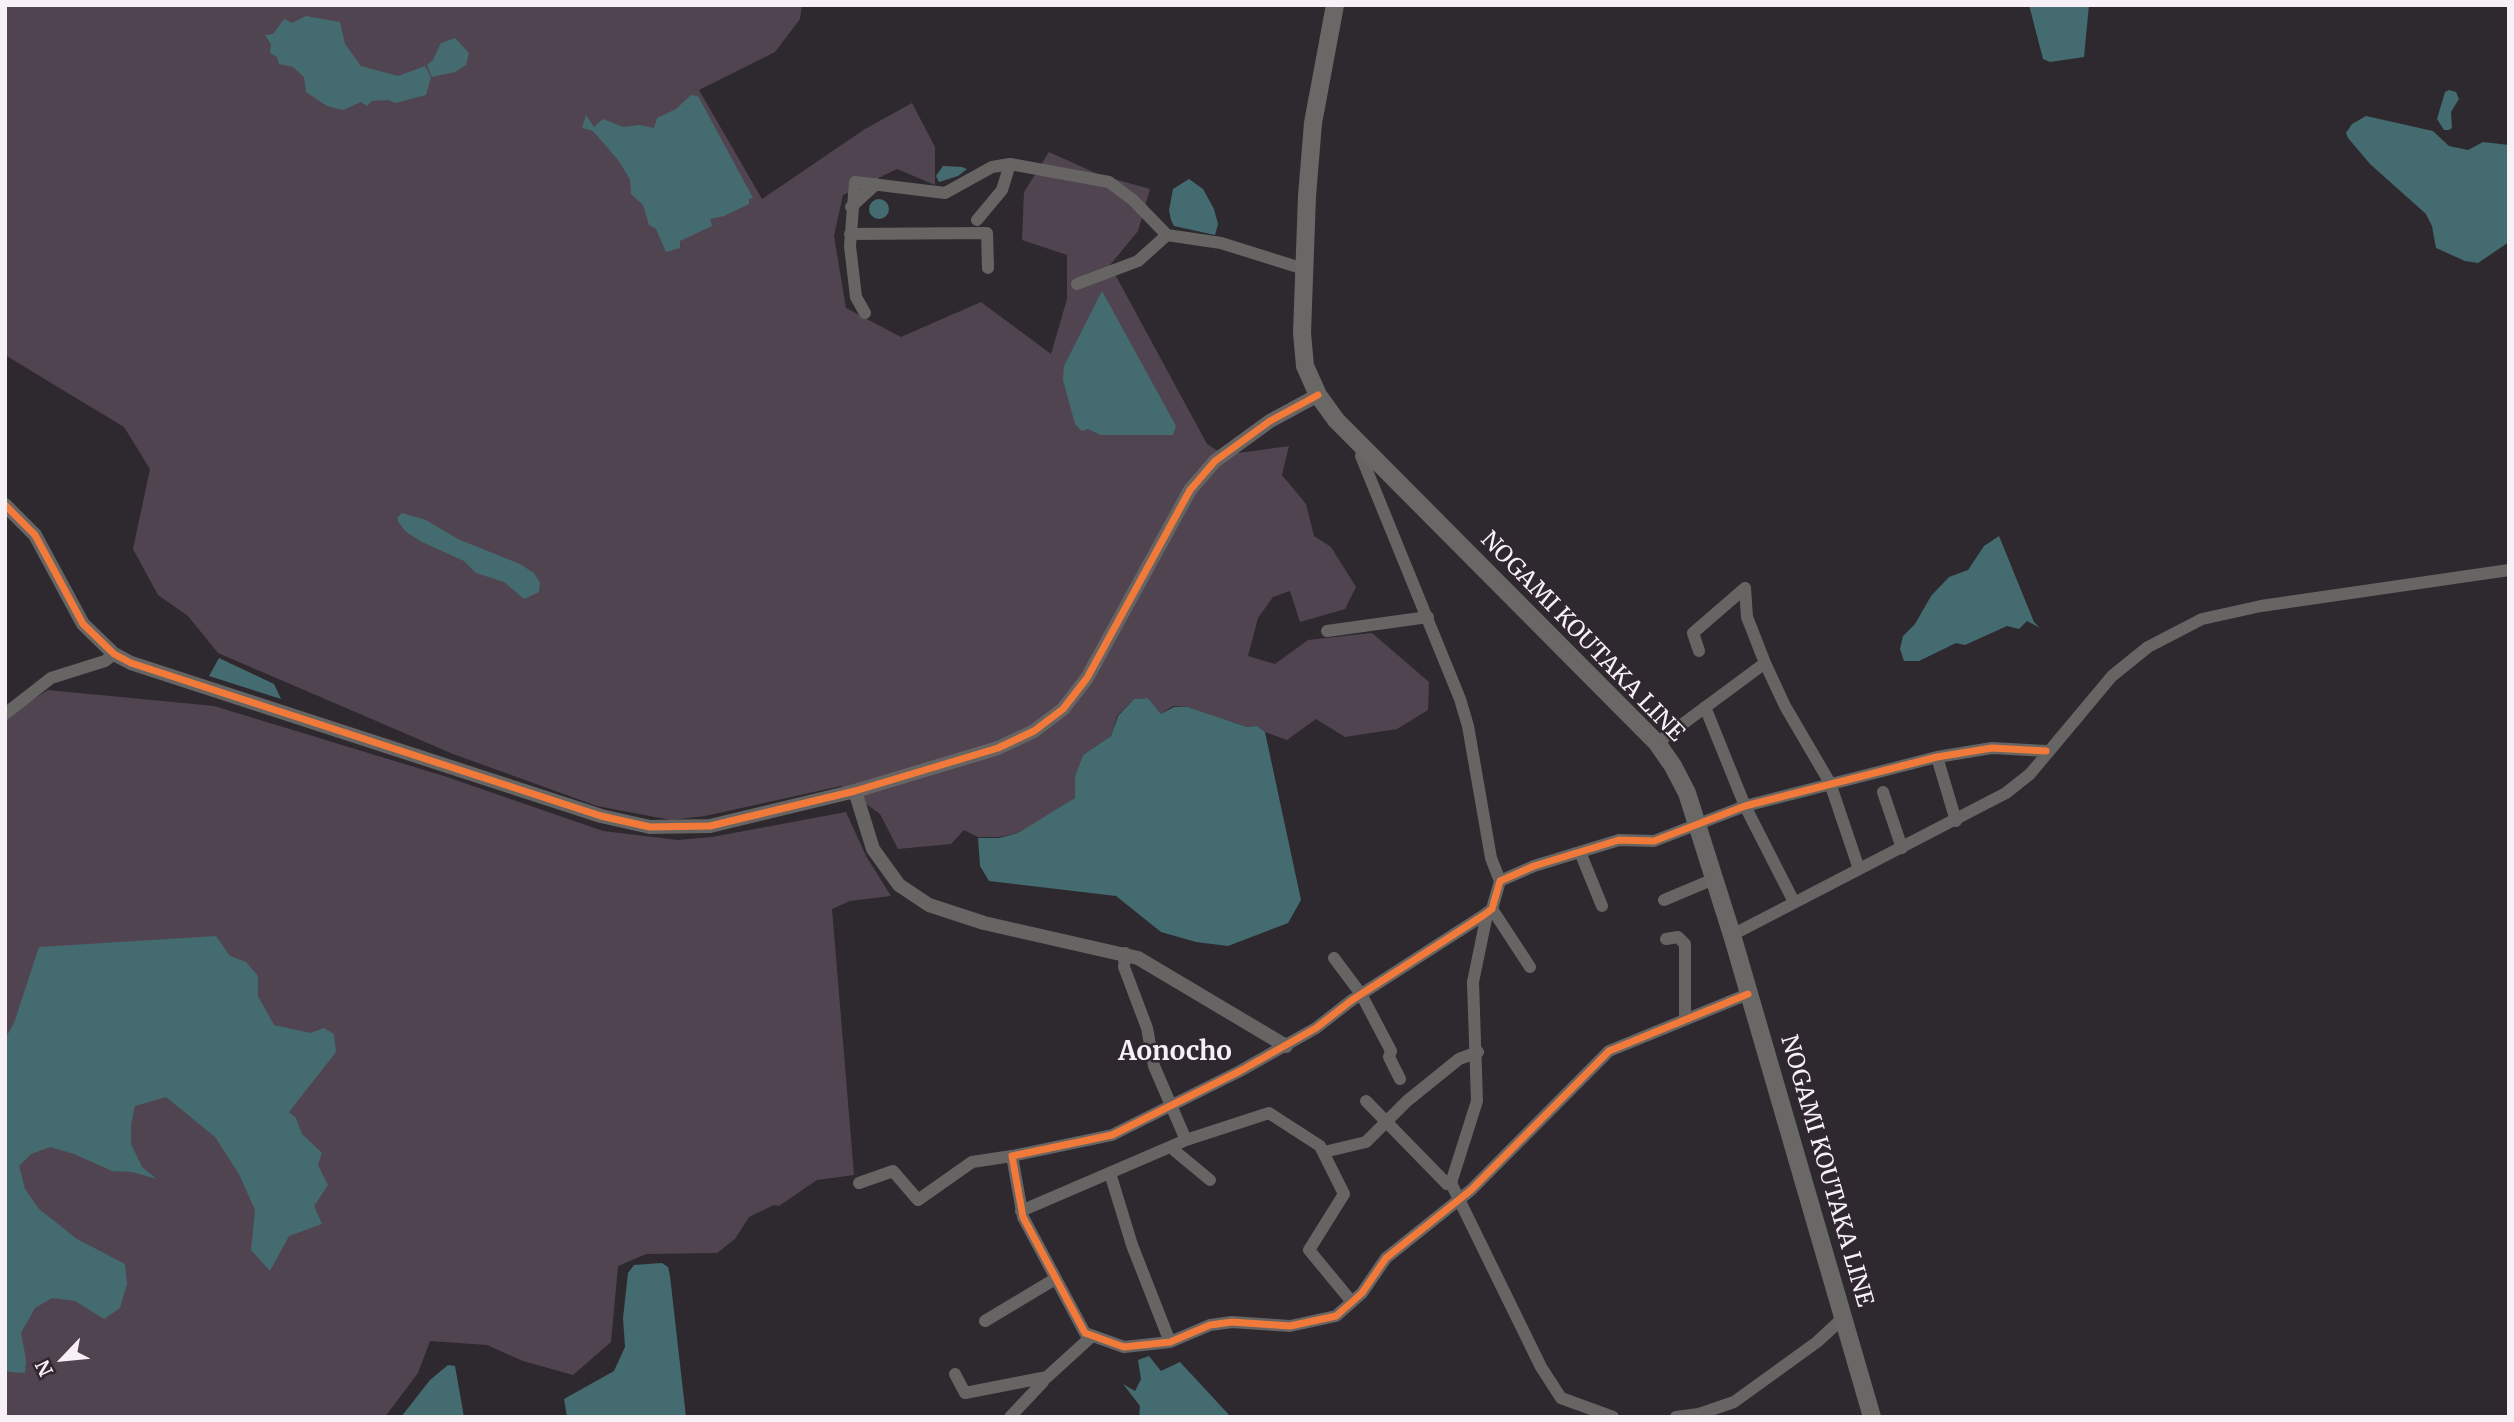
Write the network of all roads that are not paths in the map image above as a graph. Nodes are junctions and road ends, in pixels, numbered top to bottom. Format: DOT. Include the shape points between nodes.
graph roads {
  1 [pos="1335,5"];
  2 [pos="1010,164"];
  3 [pos="977,220"];
  4 [pos="850,234"];
  5 [pos="1167,235"];
  6 [pos="988,268"];
  7 [pos="1304,269"];
  8 [pos="1077,284"];
  9 [pos="865,313"];
  10 [pos="1318,395"];
  11 [pos="1365,448"];
  12 [pos="6,508"];
  13 [pos="2509,569"];
  14 [pos="1428,617"];
  15 [pos="1327,631"];
  16 [pos="1699,651"];
  17 [pos="114,654"];
  18 [pos="1765,663"];
  19 [pos="1705,707"];
  20 [pos="5,715"];
  21 [pos="1657,743"];
  22 [pos="2046,751"];
  23 [pos="1937,757"];
  24 [pos="1830,783"];
  25 [pos="855,791"];
  26 [pos="1883,792"];
  27 [pos="1745,806"];
  28 [pos="1956,821"];
  29 [pos="1698,826"];
  30 [pos="1902,848"];
  31 [pos="1580,852"];
  32 [pos="1859,869"];
  33 [pos="1714,879"];
  34 [pos="1500,881"];
  35 [pos="1664,900"];
  36 [pos="1794,902"];
  37 [pos="1602,905"];
  38 [pos="1488,912"];
  39 [pos="1732,935"];
  40 [pos="1667,939"];
  41 [pos="1125,953"];
  42 [pos="1334,958"];
  43 [pos="1530,967"];
  44 [pos="1361,994"];
  45 [pos="1748,994"];
  46 [pos="1685,1019"];
  47 [pos="1286,1046"];
  48 [pos="1478,1052"];
  49 [pos="1400,1079"];
  50 [pos="1366,1101"];
  51 [pos="1171,1106"];
  52 [pos="1386,1124"];
  53 [pos="1186,1140"];
  54 [pos="1173,1146"];
  55 [pos="1324,1152"];
  56 [pos="1012,1156"];
  57 [pos="1110,1173"];
  58 [pos="1210,1180"];
  59 [pos="859,1183"];
  60 [pos="1451,1183"];
  61 [pos="1458,1200"];
  62 [pos="1021,1210"];
  63 [pos="1055,1279"];
  64 [pos="1352,1302"];
  65 [pos="1844,1317"];
  66 [pos="985,1321"];
  67 [pos="1093,1336"];
  68 [pos="1170,1342"];
  69 [pos="955,1374"];
  70 [pos="1042,1378"];
  71 [pos="1010,1417"];
  72 [pos="1613,1417"];
  73 [pos="1676,1417"];
  74 [pos="1872,1417"];
  1 -- 7 [label="main road, NOGAMI KOUTAKA LINE" via="1313,123"];
  2 -- 3 [label="street" via="1002,190"];
  2 -- 4 [label="street" via="992,167 945,193 855,182"];
  2 -- 5 [label="street" via="1109,181"];
  4 -- 6 [label="street" via="987,233"];
  4 -- 9 [label="street" via="856,297"];
  5 -- 7 [label="street" via="1222,243"];
  5 -- 8 [label="street" via="1138,261"];
  7 -- 10 [label="main road, NOGAMI KOUTAKA LINE" via="1305,366"];
  10 -- 11 [label="main road, NOGAMI KOUTAKA LINE"];
  10 -- 25 [label="street" via="1270,421 1215,461 1190,490 1087,678 1063,709 1034,731 998,748"];
  11 -- 14 [label="street" via="1361,456"];
  11 -- 21 [label="main road, NOGAMI KOUTAKA LINE"];
  12 -- 17 [label="street" via="35,535 83,624"];
  13 -- 22 [label="street" via="2202,619 2148,647 2123,667"];
  14 -- 15 [label="street"];
  14 -- 34 [label="street" via="1468,726 1491,858"];
  16 -- 18 [label="street" via="1693,633 1745,588 1747,617"];
  17 -- 20 [label="street" via="51,678"];
  17 -- 25 [label="street" via="157,673 359,740 650,827 710,826"];
  18 -- 19 [label="street"];
  18 -- 24 [label="street" via="1784,706"];
  19 -- 21 [label="street"];
  19 -- 27 [label="street"];
  21 -- 29 [label="main road, NOGAMI KOUTAKA LINE" via="1687,793"];
  22 -- 23 [label="street" via="1992,748"];
  22 -- 28 [label="street" via="2030,774 2006,793"];
  23 -- 24 [label="street"];
  23 -- 28 [label="street"];
  24 -- 27 [label="street"];
  24 -- 32 [label="street"];
  25 -- 41 [label="street" via="873,849 899,885 929,905 984,923"];
  26 -- 30 [label="street"];
  27 -- 29 [label="street"];
  27 -- 36 [label="street"];
  28 -- 30 [label="street"];
  29 -- 31 [label="street" via="1654,841 1619,840"];
  29 -- 33 [label="main road, NOGAMI KOUTAKA LINE"];
  30 -- 32 [label="street"];
  31 -- 34 [label="street"];
  31 -- 37 [label="street"];
  32 -- 36 [label="street"];
  33 -- 35 [label="street"];
  33 -- 39 [label="main road, NOGAMI KOUTAKA LINE"];
  34 -- 38 [label="street"];
  36 -- 39 [label="street"];
  38 -- 43 [label="street"];
  38 -- 44 [label="street"];
  38 -- 48 [label="street" via="1473,982"];
  39 -- 45 [label="main road, NOGAMI KOUTAKA LINE"];
  40 -- 46 [label="street" via="1678,937 1685,944"];
  41 -- 47 [label="street" via="1164,971"];
  41 -- 51 [label="street" via="1124,967"];
  42 -- 44 [label="street"];
  44 -- 47 [label="street"];
  44 -- 49 [label="street"];
  45 -- 46 [label="street"];
  45 -- 65 [label="main road, NOGAMI KOUTAKA LINE"];
  46 -- 61 [label="street" via="1609,1051"];
  47 -- 51 [label="street"];
  48 -- 52 [label="street" via="1459,1059"];
  48 -- 60 [label="street" via="1477,1101"];
  50 -- 52 [label="street"];
  51 -- 53 [label="street"];
  51 -- 56 [label="street" via="1112,1135"];
  52 -- 55 [label="street" via="1366,1142"];
  52 -- 60 [label="street"];
  53 -- 54 [label="street"];
  53 -- 55 [label="street" via="1269,1113"];
  54 -- 57 [label="street"];
  54 -- 58 [label="street"];
  55 -- 64 [label="street" via="1344,1197 1310,1252"];
  56 -- 59 [label="street" via="972,1161 918,1200 893,1171"];
  56 -- 62 [label="street"];
  57 -- 62 [label="street"];
  57 -- 68 [label="street" via="1136,1258"];
  60 -- 61 [label="street"];
  61 -- 64 [label="street" via="1386,1258"];
  61 -- 72 [label="street" via="1561,1398"];
  62 -- 63 [label="street"];
  63 -- 66 [label="street"];
  63 -- 67 [label="street" via="1085,1333"];
  64 -- 68 [label="street" via="1336,1316 1290,1326 1210,1325"];
  65 -- 73 [label="street" via="1734,1402"];
  65 -- 74 [label="main road, NOGAMI KOUTAKA LINE"];
  67 -- 68 [label="street" via="1124,1347"];
  67 -- 70 [label="street"];
  69 -- 70 [label="street" via="965,1393"];
  70 -- 71 [label="street"];
}
